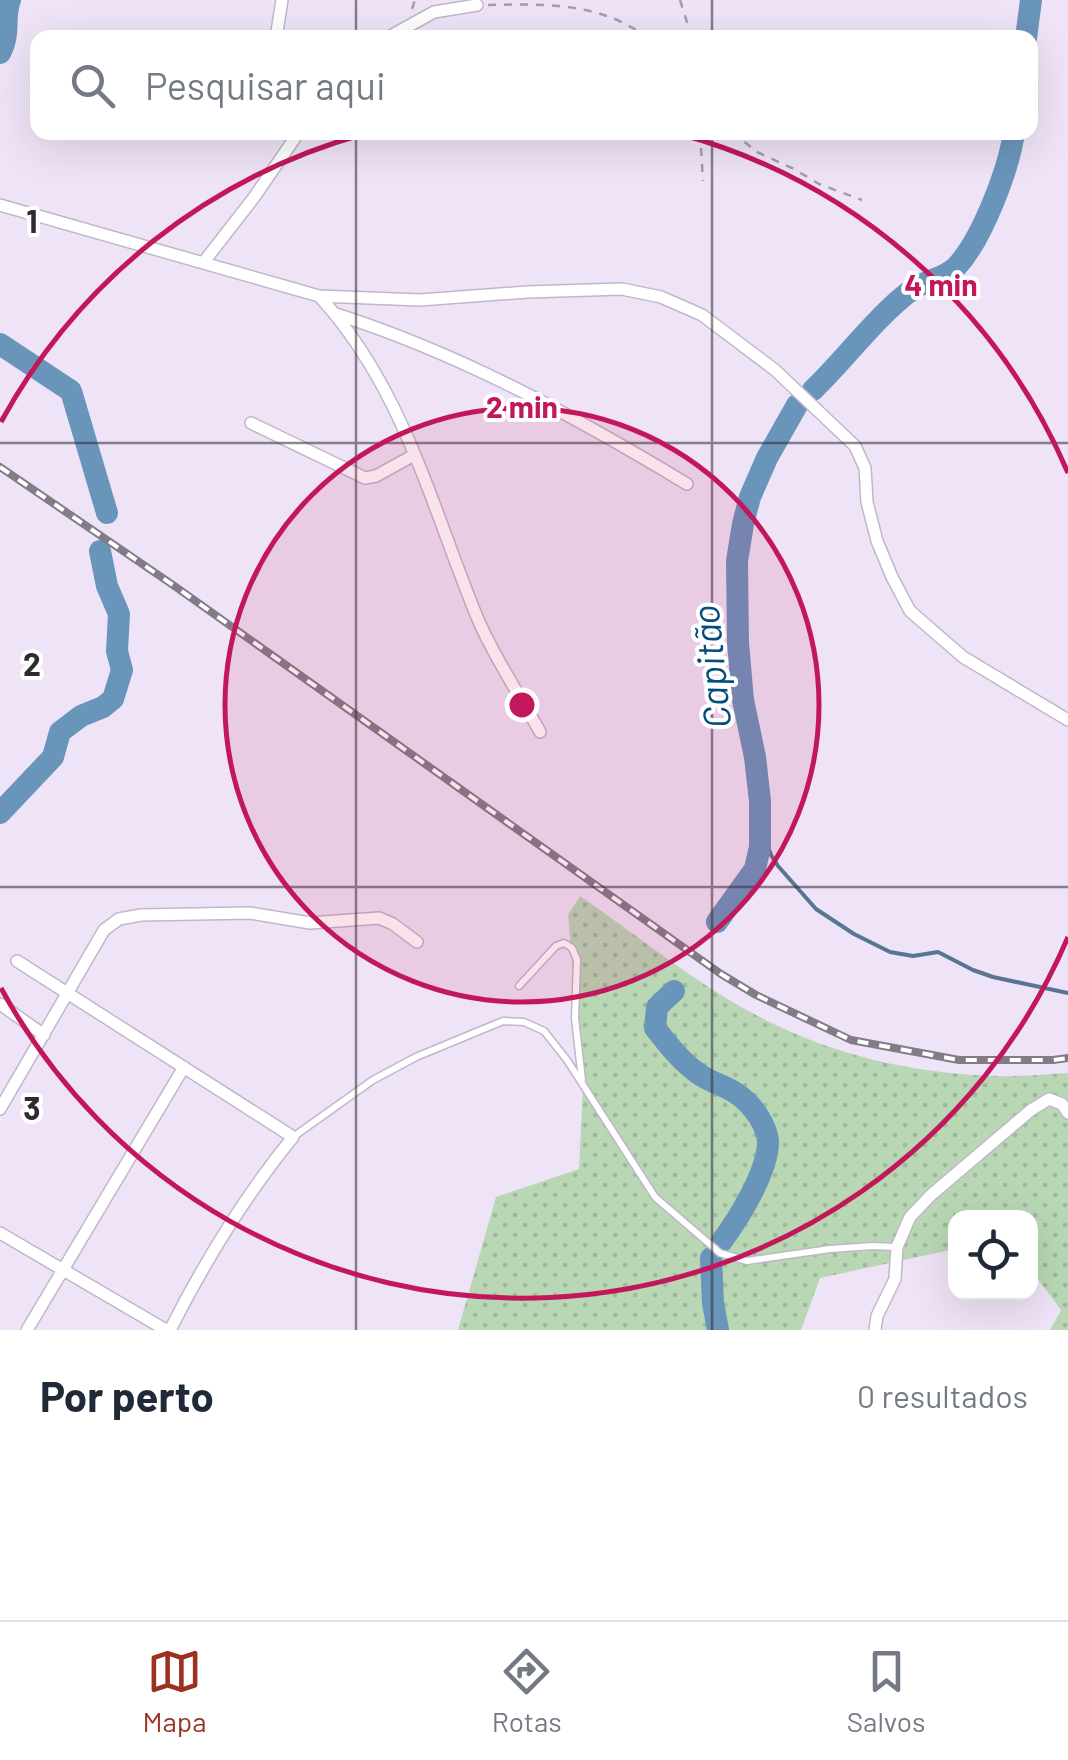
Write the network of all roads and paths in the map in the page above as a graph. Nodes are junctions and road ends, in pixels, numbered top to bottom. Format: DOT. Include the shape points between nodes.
graph roads {
  1 [pos="282,0"];
  2 [pos="680,0"];
  3 [pos="477,5"];
  4 [pos="277,30"];
  5 [pos="401,30"];
  6 [pos="635,30"];
  7 [pos="689,30"];
  8 [pos="291,140"];
  9 [pos="700,140"];
  10 [pos="742,140"];
  11 [pos="702,181"];
  12 [pos="862,200"];
  13 [pos="0,204"];
  14 [pos="203,263"];
  15 [pos="318,296"];
  16 [pos="336,314"];
  17 [pos="251,423"];
  18 [pos="414,456"];
  19 [pos="687,484"];
  20 [pos="1068,720"];
  21 [pos="540,732"];
  22 [pos="416,942"];
  23 [pos="17,961"];
  24 [pos="518,986"];
  25 [pos="68,994"];
  26 [pos="0,1004"];
  27 [pos="44,1035"];
  28 [pos="184,1067"];
  29 [pos="583,1086"];
  30 [pos="0,1109"];
  31 [pos="1068,1113"];
  32 [pos="294,1137"];
  33 [pos="0,1232"];
  34 [pos="897,1246"];
  35 [pos="63,1270"];
  36 [pos="27,1330"];
  37 [pos="168,1330"];
  38 [pos="874,1330"];
  1 -- 4 [label="street"];
  2 -- 7 [label="path"];
  3 -- 5 [label="street" via="434,12"];
  3 -- 6 [label="path" via="572,8"];
  8 -- 14 [label="street"];
  9 -- 11 [label="path"];
  10 -- 12 [label="path" via="818,184"];
  13 -- 14 [label="street"];
  14 -- 15 [label="street"];
  15 -- 16 [label="street"];
  15 -- 20 [label="street" via="420,300 622,289 702,315 775,370 855,446 877,541 910,611 964,657"];
  16 -- 18 [label="street" via="372,364"];
  16 -- 19 [label="street" via="463,363"];
  17 -- 18 [label="street" via="365,478"];
  18 -- 21 [label="street" via="479,622"];
  22 -- 25 [label="street" via="379,918 310,923 250,913 141,915 104,930"];
  23 -- 25 [label="street"];
  24 -- 29 [label="lane" via="556,946 572,948"];
  25 -- 27 [label="street"];
  25 -- 28 [label="street"];
  26 -- 27 [label="street"];
  27 -- 30 [label="street"];
  28 -- 32 [label="street"];
  28 -- 35 [label="street"];
  29 -- 32 [label="lane" via="544,1031 503,1022 387,1072"];
  29 -- 34 [label="lane" via="656,1197 720,1253 748,1261"];
  31 -- 34 [label="street" via="1049,1099 1031,1110 931,1195 910,1217"];
  32 -- 37 [label="street" via="230,1223"];
  33 -- 35 [label="street"];
  34 -- 38 [label="street" via="896,1279"];
  35 -- 36 [label="street"];
  35 -- 37 [label="street"];
}
